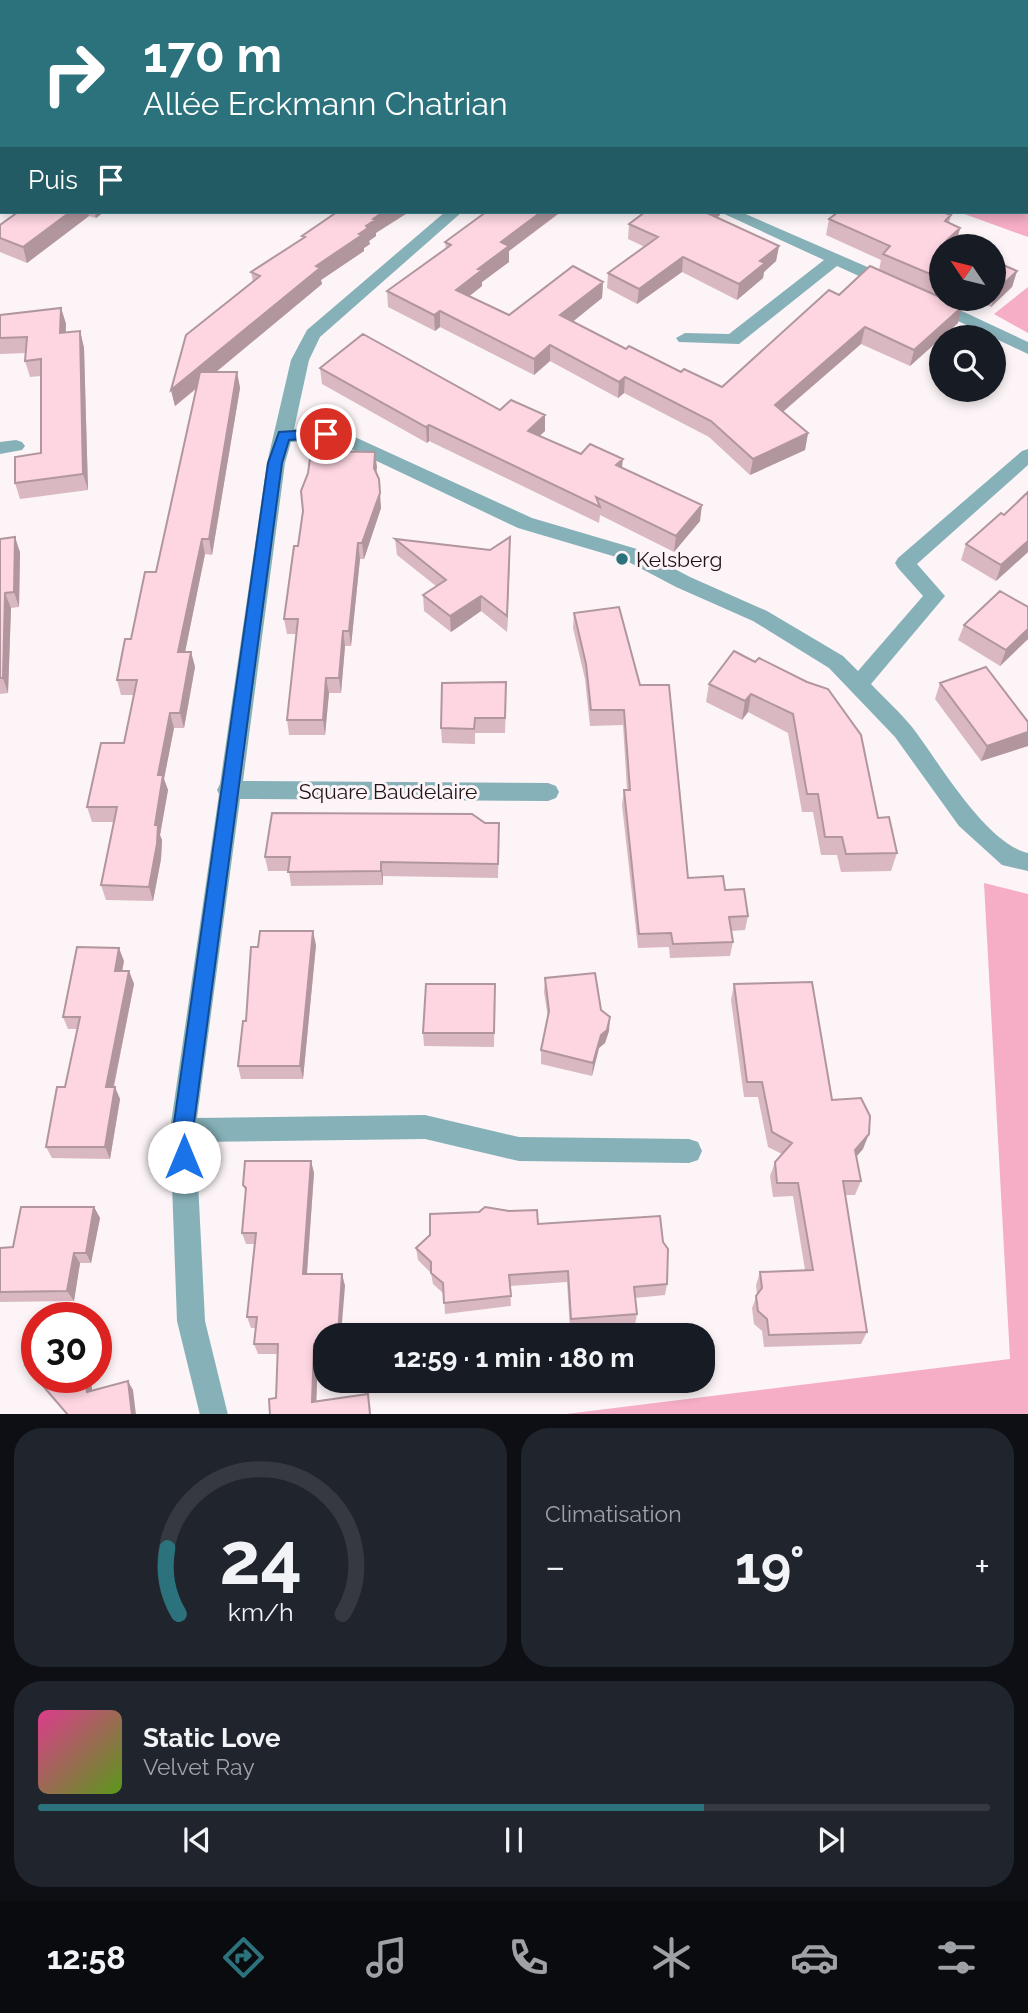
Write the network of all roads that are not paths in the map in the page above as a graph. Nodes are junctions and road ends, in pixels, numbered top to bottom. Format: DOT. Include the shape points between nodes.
graph roads {
  1 [pos="452,214"];
  2 [pos="732,214"];
  3 [pos="836,260"];
  4 [pos="899,287"];
  5 [pos="925,299"];
  6 [pos="685,338"];
  7 [pos="1028,349"];
  8 [pos="284,436"];
  9 [pos="1028,455"];
  10 [pos="858,685"];
  11 [pos="228,790"];
  12 [pos="548,792"];
  13 [pos="1028,862"];
  14 [pos="183,1130"];
  15 [pos="689,1151"];
  16 [pos="214,1414"];
  1 -- 8 [label="street" via="313,334 300,360"];
  2 -- 3 [label="street"];
  3 -- 4 [label="street"];
  3 -- 6 [label="street" via="733,340"];
  5 -- 7 [label="street"];
  8 -- 10 [label="street" via="326,434 351,442 524,523 630,554 760,616 836,662"];
  8 -- 11 [label="street" via="275,463"];
  9 -- 10 [label="street" via="905,563 935,596"];
  10 -- 13 [label="street" via="903,731 967,820 1010,858"];
  11 -- 12 [label="street, Square Baudelaire"];
  11 -- 14 [label="street"];
  14 -- 15 [label="street" via="425,1127 519,1149"];
  14 -- 16 [label="street" via="191,1321"];
}
